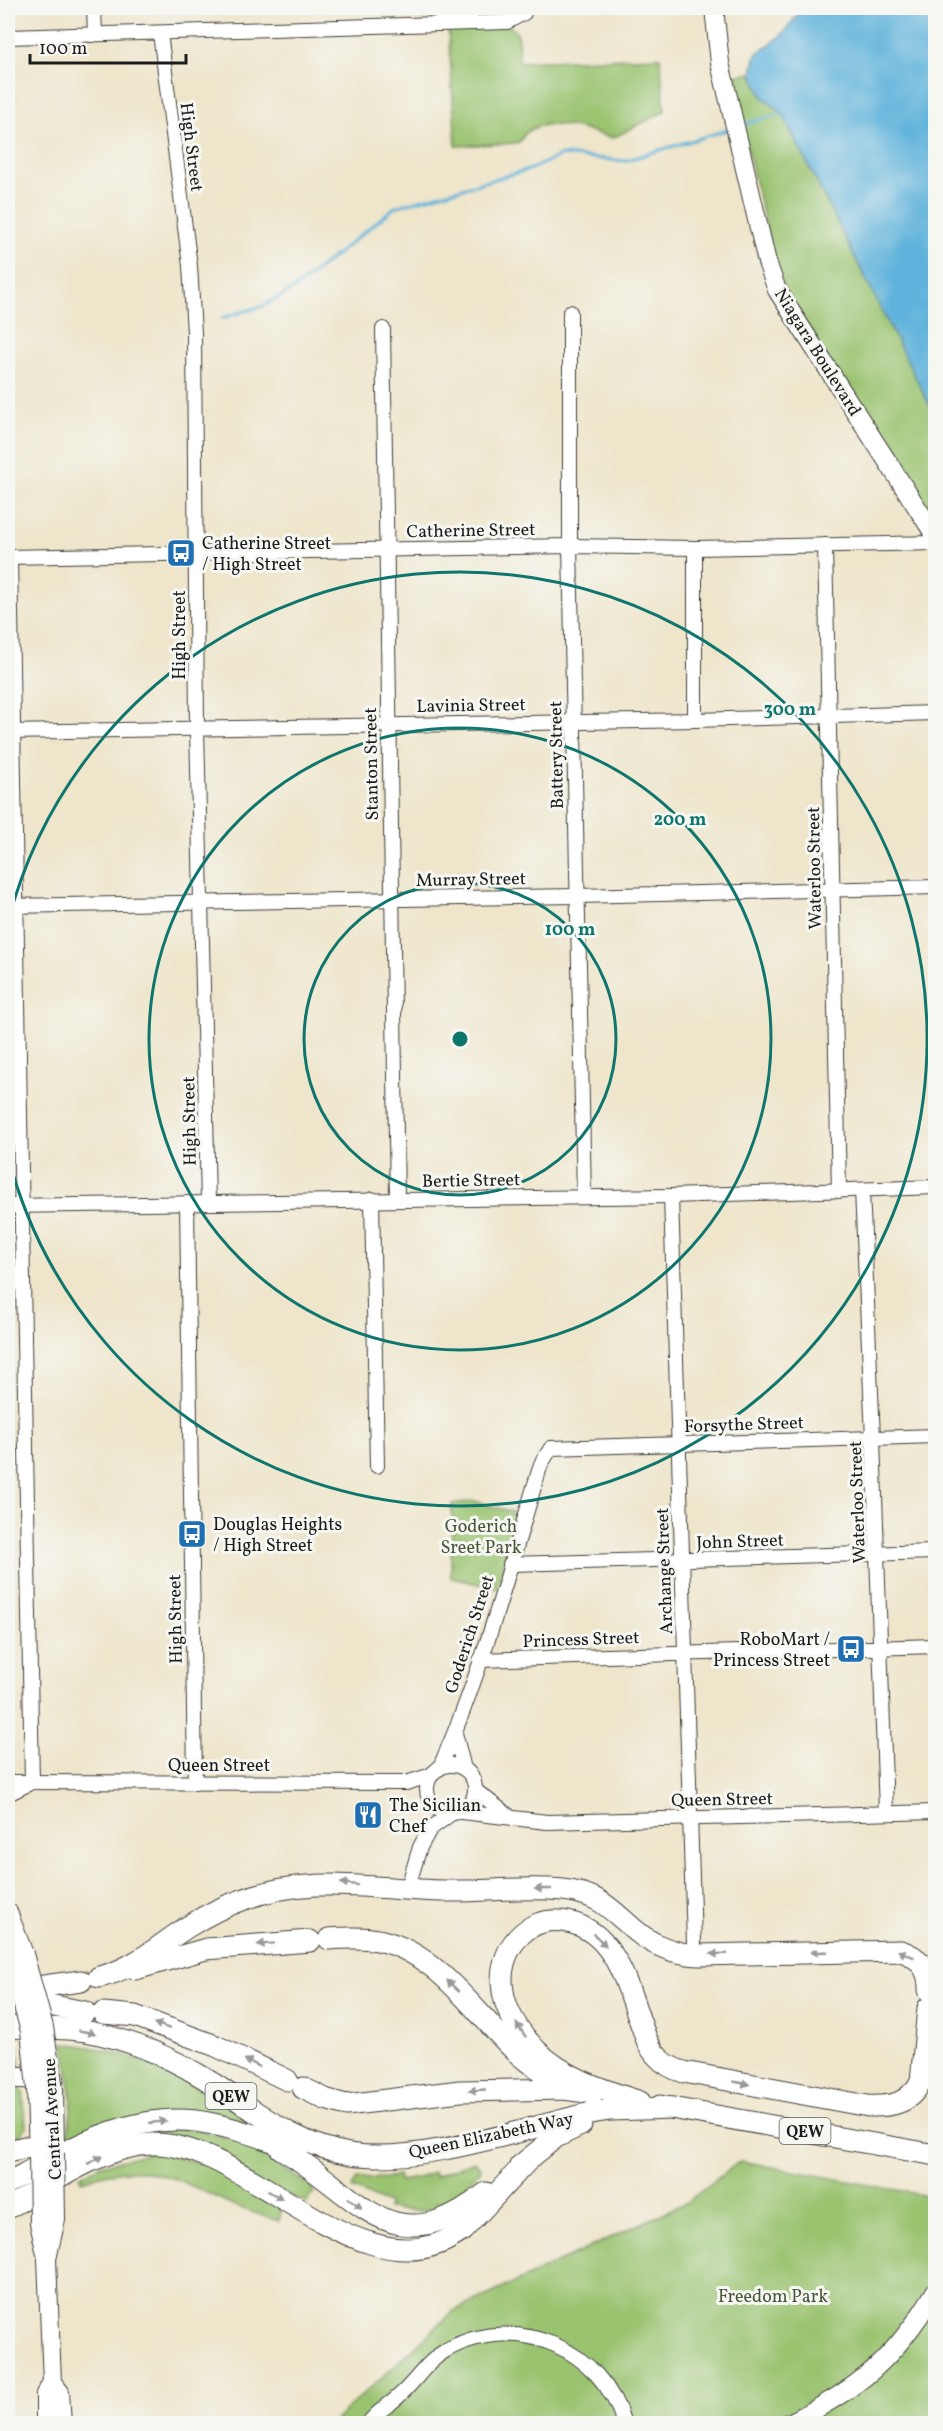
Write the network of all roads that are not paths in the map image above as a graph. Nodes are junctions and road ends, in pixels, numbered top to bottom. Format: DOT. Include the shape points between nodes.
graph roads {
  1 [pos="94,8"];
  2 [pos="524,8"];
  3 [pos="714,8"];
  4 [pos="160,33"];
  5 [pos="92,35"];
  6 [pos="8,37"];
  7 [pos="570,312"];
  8 [pos="383,329"];
  9 [pos="936,537"];
  10 [pos="936,543"];
  11 [pos="825,545"];
  12 [pos="570,546"];
  13 [pos="695,548"];
  14 [pos="385,549"];
  15 [pos="196,552"];
  16 [pos="9,557"];
  17 [pos="936,713"];
  18 [pos="829,716"];
  19 [pos="695,720"];
  20 [pos="574,722"];
  21 [pos="388,724"];
  22 [pos="197,728"];
  23 [pos="10,732"];
  24 [pos="936,887"];
  25 [pos="832,890"];
  26 [pos="577,896"];
  27 [pos="392,898"];
  28 [pos="202,901"];
  29 [pos="11,906"];
  30 [pos="936,1187"];
  31 [pos="862,1190"];
  32 [pos="839,1191"];
  33 [pos="671,1196"];
  34 [pos="584,1197"];
  35 [pos="372,1199"];
  36 [pos="397,1199"];
  37 [pos="208,1202"];
  38 [pos="187,1203"];
  39 [pos="14,1206"];
  40 [pos="936,1436"];
  41 [pos="873,1438"];
  42 [pos="679,1444"];
  43 [pos="554,1448"];
  44 [pos="376,1466"];
  45 [pos="936,1552"];
  46 [pos="877,1554"];
  47 [pos="682,1560"];
  48 [pos="510,1564"];
  49 [pos="936,1646"];
  50 [pos="880,1648"];
  51 [pos="684,1654"];
  52 [pos="480,1660"];
  53 [pos="455,1732"];
  54 [pos="464,1769"];
  55 [pos="435,1772"];
  56 [pos="8,1782"];
  57 [pos="32,1782"];
  58 [pos="195,1783"];
  59 [pos="406,1783"];
  60 [pos="8,1788"];
  61 [pos="476,1791"];
  62 [pos="8,1794"];
  63 [pos="431,1802"];
  64 [pos="936,1812"];
  65 [pos="457,1813"];
  66 [pos="886,1813"];
  67 [pos="510,1817"];
  68 [pos="690,1817"];
  69 [pos="430,1829"];
  70 [pos="407,1890"];
  71 [pos="8,1912"];
  72 [pos="694,1944"];
  73 [pos="13,1953"];
  74 [pos="97,1978"];
  75 [pos="15,1992"];
  76 [pos="8,2027"];
  77 [pos="34,2082"];
  78 [pos="598,2094"];
  79 [pos="637,2106"];
  80 [pos="254,2136"];
  81 [pos="454,2146"];
  82 [pos="8,2151"];
  83 [pos="47,2151"];
  84 [pos="936,2155"];
  85 [pos="531,2157"];
  86 [pos="8,2183"];
  87 [pos="8,2208"];
  88 [pos="936,2290"];
  89 [pos="52,2382"];
  90 [pos="612,2393"];
  91 [pos="45,2424"];
  92 [pos="62,2424"];
  93 [pos="368,2424"];
  94 [pos="624,2424"];
  95 [pos="634,2424"];
  96 [pos="787,2424"];
  1 -- 5 [label="street"];
  2 -- 4 [label="street" via="524,13 507,22"];
  3 -- 9 [label="main road, Niagara Boulevard" via="720,63 777,290"];
  4 -- 5 [label="street"];
  4 -- 15 [label="street, High Street" via="194,333"];
  5 -- 6 [label="street"];
  7 -- 12 [label="street, Battery Street"];
  8 -- 14 [label="street, Stanton Street"];
  10 -- 11 [label="street, Catherine Street"];
  11 -- 13 [label="street, Catherine Street"];
  11 -- 18 [label="street, Waterloo Street"];
  12 -- 13 [label="street, Catherine Street"];
  12 -- 14 [label="street, Catherine Street"];
  12 -- 20 [label="street, Battery Street"];
  13 -- 19 [label="street"];
  14 -- 15 [label="street, Catherine Street"];
  14 -- 21 [label="street, Stanton Street"];
  15 -- 16 [label="street, Catherine Street"];
  15 -- 22 [label="street, High Street"];
  16 -- 23 [label="street"];
  17 -- 18 [label="street, Lavinia Street"];
  18 -- 19 [label="street, Lavinia Street"];
  18 -- 25 [label="street, Waterloo Street"];
  19 -- 20 [label="street, Lavinia Street"];
  20 -- 21 [label="street, Lavinia Street"];
  20 -- 26 [label="street, Battery Street"];
  21 -- 22 [label="street, Lavinia Street"];
  21 -- 27 [label="street, Stanton Street"];
  22 -- 23 [label="street, Lavinia Street"];
  22 -- 28 [label="street, High Street"];
  23 -- 29 [label="street"];
  24 -- 25 [label="street, Murray Street"];
  25 -- 26 [label="street, Murray Street"];
  25 -- 32 [label="street, Waterloo Street"];
  26 -- 27 [label="street, Murray Street"];
  26 -- 34 [label="street, Battery Street"];
  27 -- 28 [label="street, Murray Street"];
  27 -- 36 [label="street, Stanton Street"];
  28 -- 29 [label="street, Murray Street"];
  28 -- 37 [label="street, High Street"];
  29 -- 39 [label="street"];
  30 -- 31 [label="street, Bertie Street"];
  31 -- 32 [label="street, Bertie Street"];
  31 -- 41 [label="street, Waterloo Street"];
  32 -- 33 [label="street, Bertie Street"];
  33 -- 34 [label="street, Bertie Street"];
  33 -- 42 [label="street, Archange Street"];
  34 -- 36 [label="street, Bertie Street"];
  35 -- 36 [label="street, Bertie Street"];
  35 -- 37 [label="street, Bertie Street"];
  35 -- 44 [label="street"];
  37 -- 38 [label="street, Bertie Street"];
  38 -- 39 [label="street, Bertie Street"];
  38 -- 58 [label="street, High Street"];
  39 -- 57 [label="street"];
  40 -- 41 [label="street, Forsythe Street"];
  41 -- 42 [label="street, Forsythe Street"];
  41 -- 46 [label="street, Waterloo Street"];
  42 -- 43 [label="street, Forsythe Street"];
  42 -- 47 [label="street, Archange Street"];
  43 -- 48 [label="street, Goderich Street" via="541,1464"];
  45 -- 46 [label="street, John Street"];
  46 -- 47 [label="street, John Street"];
  46 -- 50 [label="street, Waterloo Street"];
  47 -- 48 [label="street, John Street"];
  47 -- 51 [label="street, Archange Street"];
  48 -- 52 [label="street, Goderich Street"];
  49 -- 50 [label="street, Princess Street"];
  50 -- 51 [label="street, Princess Street"];
  50 -- 66 [label="street, Waterloo Street"];
  51 -- 52 [label="street, Princess Street"];
  51 -- 68 [label="street, Archange Street"];
  52 -- 53 [label="street, Goderich Street"];
  53 -- 54 [label="street"];
  53 -- 55 [label="street, Goderich Street"];
  54 -- 55 [label="street" via="456,1765"];
  54 -- 61 [label="street" via="471,1774"];
  55 -- 59 [label="street, Queen Street"];
  55 -- 63 [label="street" via="428,1783"];
  56 -- 57 [label="street, Queen Street"];
  57 -- 58 [label="street, Queen Street"];
  57 -- 60 [label="street, Queen Street"];
  57 -- 62 [label="street"];
  58 -- 59 [label="street, Queen Street"];
  59 -- 63 [label="street"];
  61 -- 65 [label="street" via="468,1807"];
  61 -- 67 [label="street, Queen Street"];
  63 -- 65 [label="street" via="441,1811"];
  63 -- 69 [label="street"];
  64 -- 66 [label="street, Queen Street"];
  65 -- 67 [label="street, Queen Street"];
  65 -- 69 [label="street"];
  66 -- 68 [label="street, Queen Street"];
  67 -- 68 [label="street, Queen Street" via="547,1822"];
  68 -- 72 [label="street, Archange Street"];
  69 -- 70 [label="street" via="420,1847"];
  70 -- 74 [label="highway, QEW, one-way" via="324,1883 259,1894 189,1926 147,1954"];
  79 -- 70 [label="highway, one-way" via="566,2073 548,2061 526,2037 507,2006 502,1985 507,1952 522,1932 556,1920 581,1926 600,1940 618,1965 652,2050 674,2069 868,2106 898,2104 911,2096 921,2081 929,1999 929,1977 924,1965 901,1951 689,1954 658,1945 608,1905 575,1892"];
  71 -- 73 [label="main road, Central Avenue"];
  73 -- 77 [label="main road, Central Avenue, bridge" via="42,2020"];
  74 -- 75 [label="highway, QEW"];
  78 -- 74 [label="highway, QEW, one-way" via="566,2084 529,2063 453,1986 412,1953 371,1939 192,1952"];
  78 -- 75 [label="highway, QEW, one-way" via="564,2089 472,2090 346,2105 325,2099 216,2046 128,2014 94,2012"];
  76 -- 81 [label="highway, Queen Elizabeth Way / QEW, one-way" via="83,2031 152,2052 208,2080 276,2127 327,2149 354,2155 384,2155"];
  77 -- 83 [label="main road, Central Avenue"];
  78 -- 79 [label="highway, Queen Elizabeth Way / QEW"];
  79 -- 81 [label="highway, Queen Elizabeth Way / QEW"];
  79 -- 84 [label="highway, Queen Elizabeth Way / QEW" via="674,2108"];
  79 -- 85 [label="highway" via="570,2130"];
  80 -- 81 [label="highway" via="328,2159 361,2164 409,2160"];
  80 -- 85 [label="highway, one-way" via="299,2159 367,2212 405,2225 433,2222 458,2213"];
  86 -- 80 [label="highway, one-way" via="100,2136 146,2123 194,2121"];
  82 -- 83 [label="highway"];
  83 -- 89 [label="main road, Central Avenue, bridge" via="39,2223 47,2259"];
  87 -- 85 [label="highway, one-way" via="106,2154 161,2144 179,2146 210,2158 356,2238 391,2247 420,2247 463,2230"];
  88 -- 96 [label="main road" via="886,2359 844,2393"];
  89 -- 91 [label="main road, Central Avenue" via="45,2394"];
  89 -- 92 [label="main road, Central Avenue" via="60,2392"];
  90 -- 93 [label="street" via="584,2362 548,2341 528,2336 487,2336 457,2346 430,2362"];
  90 -- 94 [label="street"];
  90 -- 95 [label="street"];
}
